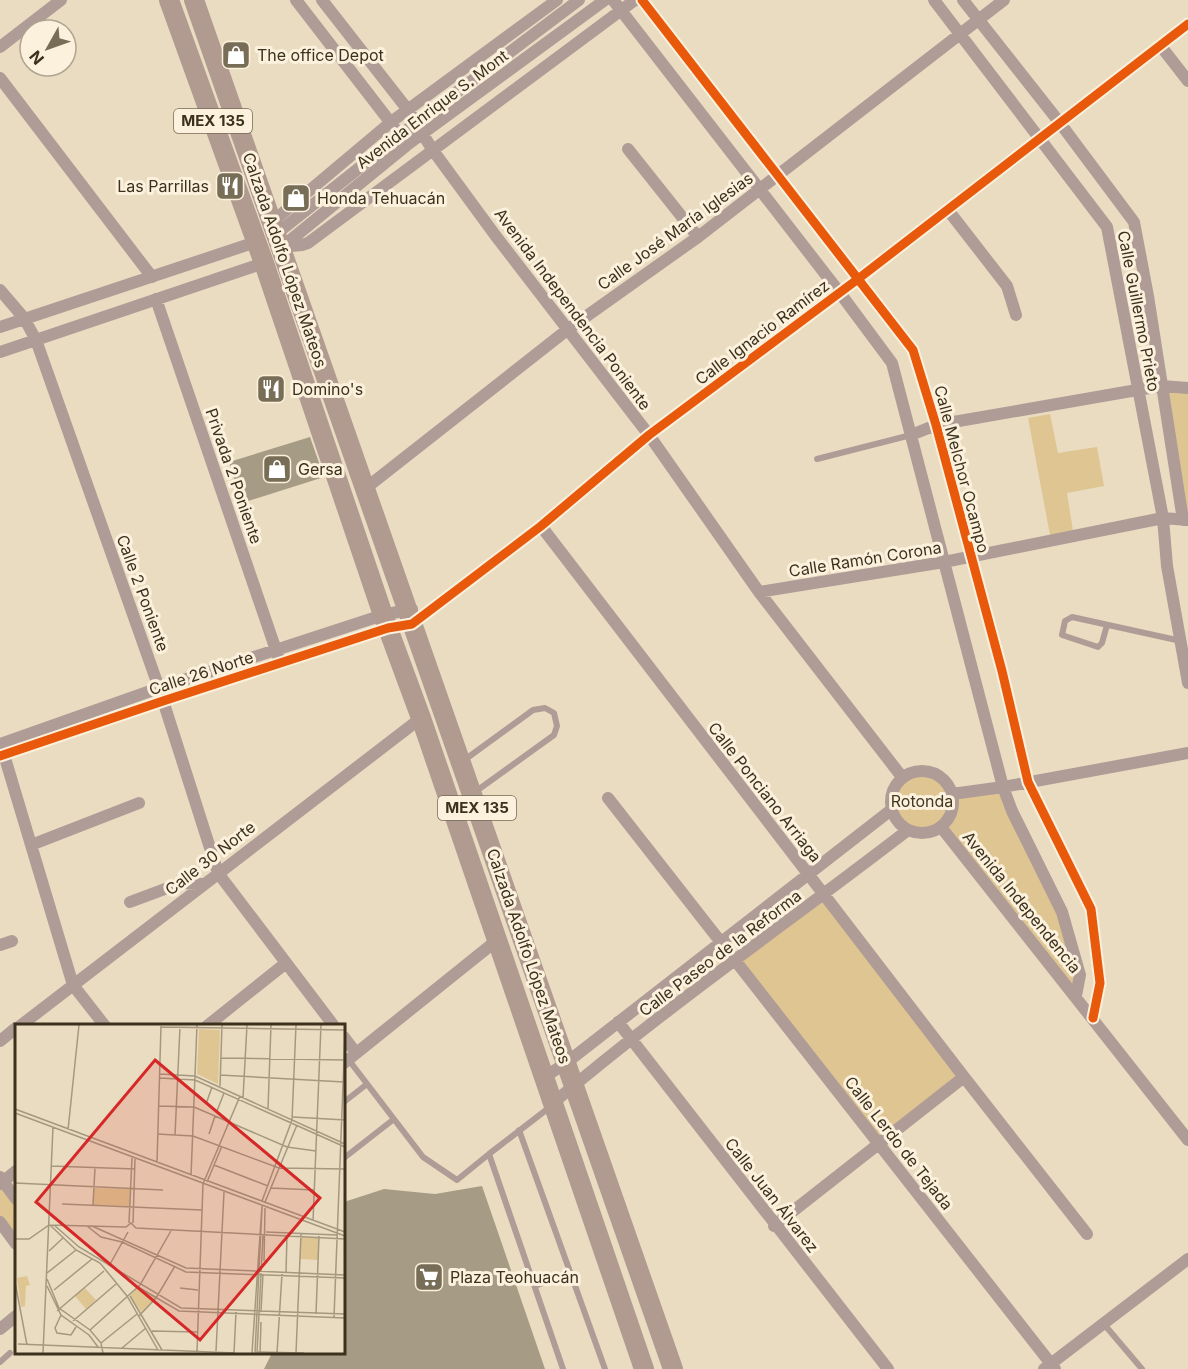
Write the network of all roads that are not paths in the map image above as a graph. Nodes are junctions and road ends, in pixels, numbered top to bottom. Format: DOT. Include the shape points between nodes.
graph roads {
  1 [pos="61,0"];
  2 [pos="169,0"];
  3 [pos="194,0"];
  4 [pos="296,0"];
  5 [pos="320,0"];
  6 [pos="557,0"];
  7 [pos="579,0"];
  8 [pos="605,0"];
  9 [pos="613,0"];
  10 [pos="634,0"];
  11 [pos="642,0"];
  12 [pos="934,0"];
  13 [pos="963,0"];
  14 [pos="1004,0"];
  15 [pos="621,10"];
  16 [pos="305,11"];
  17 [pos="979,19"];
  18 [pos="1188,24"];
  19 [pos="960,33"];
  20 [pos="1160,45"];
  21 [pos="0,47"];
  22 [pos="0,78"];
  23 [pos="1188,81"];
  24 [pos="408,110"];
  25 [pos="417,122"];
  26 [pos="391,123"];
  27 [pos="1060,123"];
  28 [pos="424,134"];
  29 [pos="1040,139"];
  30 [pos="404,140"];
  31 [pos="432,149"];
  32 [pos="628,149"];
  33 [pos="777,176"];
  34 [pos="759,190"];
  35 [pos="948,210"];
  36 [pos="276,235"];
  37 [pos="698,237"];
  38 [pos="256,242"];
  39 [pos="264,263"];
  40 [pos="152,277"];
  41 [pos="858,279"];
  42 [pos="0,290"];
  43 [pos="840,293"];
  44 [pos="156,299"];
  45 [pos="1016,315"];
  46 [pos="24,318"];
  47 [pos="0,327"];
  48 [pos="567,330"];
  49 [pos="36,340"];
  50 [pos="0,352"];
  51 [pos="1162,386"];
  52 [pos="1188,388"];
  53 [pos="1137,390"];
  54 [pos="936,425"];
  55 [pos="649,435"];
  56 [pos="910,435"];
  57 [pos="817,459"];
  58 [pos="366,488"];
  59 [pos="1163,518"];
  60 [pos="1185,520"];
  61 [pos="541,526"];
  62 [pos="971,557"];
  63 [pos="944,562"];
  64 [pos="759,592"];
  65 [pos="410,617"];
  66 [pos="386,622"];
  67 [pos="1107,625"];
  68 [pos="1181,641"];
  69 [pos="275,650"];
  70 [pos="280,663"];
  71 [pos="1188,683"];
  72 [pos="159,688"];
  73 [pos="163,701"];
  74 [pos="420,718"];
  75 [pos="1,748"];
  76 [pos="1188,753"];
  77 [pos="461,763"];
  78 [pos="902,777"];
  79 [pos="1029,783"];
  80 [pos="1003,787"];
  81 [pos="472,794"];
  82 [pos="952,794"];
  83 [pos="608,798"];
  84 [pos="139,803"];
  85 [pos="891,810"];
  86 [pos="941,827"];
  87 [pos="908,830"];
  88 [pos="31,845"];
  89 [pos="218,873"];
  90 [pos="808,875"];
  91 [pos="203,884"];
  92 [pos="824,895"];
  93 [pos="130,902"];
  94 [pos="496,941"];
  95 [pos="722,942"];
  96 [pos="736,960"];
  97 [pos="286,963"];
  98 [pos="74,985"];
  99 [pos="1076,996"];
  100 [pos="1093,1018"];
  101 [pos="618,1022"];
  102 [pos="22,1024"];
  103 [pos="103,1024"];
  104 [pos="210,1024"];
  105 [pos="332,1024"];
  106 [pos="15,1029"];
  107 [pos="0,1041"];
  108 [pos="345,1041"];
  109 [pos="631,1041"];
  110 [pos="349,1058"];
  111 [pos="566,1063"];
  112 [pos="964,1077"];
  113 [pos="543,1078"];
  114 [pos="367,1084"];
  115 [pos="574,1086"];
  116 [pos="345,1101"];
  117 [pos="552,1104"];
  118 [pos="394,1119"];
  119 [pos="519,1130"];
  120 [pos="1188,1140"];
  121 [pos="878,1144"];
  122 [pos="489,1154"];
  123 [pos="345,1157"];
  124 [pos="15,1172"];
  125 [pos="1,1181"];
  126 [pos="15,1198"];
  127 [pos="0,1222"];
  128 [pos="774,1226"];
  129 [pos="1087,1234"];
  130 [pos="15,1243"];
  131 [pos="1187,1263"];
  132 [pos="570,1272"];
  133 [pos="535,1286"];
  134 [pos="15,1317"];
  135 [pos="1103,1323"];
  136 [pos="0,1329"];
  137 [pos="10,1353"];
  138 [pos="0,1362"];
  139 [pos="1050,1367"];
  140 [pos="563,1369"];
  141 [pos="605,1369"];
  142 [pos="644,1369"];
  143 [pos="673,1369"];
  144 [pos="888,1369"];
  145 [pos="1142,1369"];
  1 -- 21 [label="street"];
  2 -- 38 [label="main road, Calzada Adolfo López Mateos / MEX 135"];
  3 -- 36 [label="main road, Calzada Adolfo López Mateos / MEX 135"];
  4 -- 16 [label="street"];
  5 -- 16 [label="street"];
  5 -- 24 [label="street, Avenida Independencia Poniente"];
  6 -- 24 [label="street"];
  7 -- 25 [label="street, Avenida Enrique S. Mont"];
  8 -- 28 [label="street, Avenida Enrique S. Mont"];
  9 -- 15 [label="street"];
  10 -- 15 [label="street"];
  11 -- 33 [label="street, Calle Melchor Ocampo"];
  12 -- 19 [label="street, Calle Guillermo Prieto"];
  13 -- 17 [label="street, Calle Guillermo Prieto"];
  14 -- 17 [label="street, Calle José María Iglesias"];
  15 -- 31 [label="street"];
  15 -- 34 [label="street"];
  16 -- 26 [label="street"];
  17 -- 19 [label="street, Calle José María Iglesias"];
  17 -- 27 [label="street, Calle Guillermo Prieto"];
  18 -- 20 [label="street, Calle Ignacio Ramírez"];
  19 -- 29 [label="street, Calle Guillermo Prieto"];
  19 -- 33 [label="street, Calle José María Iglesias"];
  20 -- 23 [label="street"];
  20 -- 27 [label="street, Calle Ignacio Ramírez"];
  22 -- 40 [label="street"];
  24 -- 25 [label="street, Avenida Independencia Poniente"];
  24 -- 26 [label="street"];
  25 -- 28 [label="street, Avenida Independencia Poniente"];
  25 -- 30 [label="street, Avenida Enrique S. Mont"];
  26 -- 30 [label="street"];
  26 -- 36 [label="street"];
  27 -- 29 [label="street, Calle Ignacio Ramírez"];
  27 -- 51 [label="street, Calle Guillermo Prieto" via="1134,222"];
  28 -- 30 [label="street, Avenida Enrique S. Mont"];
  28 -- 31 [label="street, Avenida Independencia Poniente"];
  29 -- 35 [label="street, Calle Ignacio Ramírez"];
  29 -- 53 [label="street, Calle Guillermo Prieto" via="1107,227"];
  30 -- 31 [label="street"];
  30 -- 36 [label="street, Avenida Enrique S. Mont"];
  31 -- 36 [label="street" via="303,246"];
  31 -- 48 [label="street, Avenida Independencia Poniente"];
  32 -- 37 [label="street"];
  33 -- 34 [label="street, Calle José María Iglesias"];
  33 -- 41 [label="street, Calle Melchor Ocampo"];
  34 -- 37 [label="street, Calle José María Iglesias"];
  34 -- 43 [label="street"];
  35 -- 41 [label="street, Calle Ignacio Ramírez"];
  35 -- 45 [label="street" via="1007,286"];
  36 -- 58 [label="main road, Calzada Adolfo López Mateos / MEX 135"];
  37 -- 48 [label="street, Calle José María Iglesias"];
  38 -- 39 [label="main road, Calzada Adolfo López Mateos / MEX 135"];
  38 -- 40 [label="street"];
  39 -- 44 [label="street"];
  39 -- 66 [label="main road, Calzada Adolfo López Mateos / MEX 135"];
  40 -- 46 [label="street"];
  41 -- 43 [label="street, Calle Ignacio Ramírez"];
  41 -- 54 [label="street, Calle Melchor Ocampo" via="914,350"];
  42 -- 46 [label="street, Calle 2 Poniente"];
  43 -- 55 [label="street, Calle Ignacio Ramírez"];
  43 -- 56 [label="street" via="892,363"];
  44 -- 49 [label="street"];
  44 -- 69 [label="street, Privada 2 Poniente"];
  46 -- 47 [label="street"];
  46 -- 49 [label="street, Calle 2 Poniente"];
  48 -- 55 [label="street, Avenida Independencia Poniente"];
  48 -- 58 [label="street, Calle José María Iglesias"];
  49 -- 50 [label="street"];
  49 -- 72 [label="street, Calle 2 Poniente"];
  51 -- 52 [label="street"];
  51 -- 53 [label="street"];
  51 -- 60 [label="street, Calle Guillermo Prieto"];
  53 -- 54 [label="street"];
  53 -- 59 [label="street, Calle Guillermo Prieto"];
  54 -- 56 [label="street"];
  54 -- 62 [label="street, Calle Melchor Ocampo"];
  55 -- 61 [label="street, Calle Ignacio Ramírez"];
  55 -- 64 [label="street, Avenida Independencia Poniente"];
  56 -- 57 [label="lane"];
  56 -- 63 [label="street"];
  58 -- 65 [label="main road, Calzada Adolfo López Mateos / MEX 135"];
  59 -- 60 [label="street, Calle Ramón Corona"];
  59 -- 62 [label="street, Calle Ramón Corona"];
  59 -- 68 [label="street, Calle Guillermo Prieto"];
  61 -- 65 [label="street, Calle Ignacio Ramírez" via="432,609"];
  61 -- 90 [label="street, Calle Ponciano Arriaga"];
  62 -- 63 [label="street, Calle Ramón Corona"];
  62 -- 79 [label="street, Calle Melchor Ocampo"];
  63 -- 64 [label="street, Calle Ramón Corona"];
  63 -- 80 [label="street"];
  64 -- 78 [label="street, Avenida Independencia Poniente"];
  65 -- 66 [label="street, Calle 26 Norte"];
  65 -- 77 [label="main road, Calzada Adolfo López Mateos / MEX 135"];
  66 -- 69 [label="street, Calle 26 Norte"];
  66 -- 70 [label="street, Calle 26 Norte"];
  66 -- 74 [label="main road, Calzada Adolfo López Mateos / MEX 135"];
  67 -- 67 [label="lane" via="1072,616 1065,621 1062,635 1098,646"];
  67 -- 68 [label="lane"];
  68 -- 71 [label="street, Calle Guillermo Prieto"];
  69 -- 70 [label="street, Privada 2 Poniente"];
  69 -- 72 [label="street, Calle 26 Norte"];
  70 -- 73 [label="street, Calle 26 Norte"];
  72 -- 73 [label="street, Calle 2 Poniente"];
  72 -- 75 [label="street, Calle 26 Norte"];
  73 -- 75 [label="street, Calle 26 Norte"];
  73 -- 89 [label="street, Calle 2 Poniente"];
  74 -- 89 [label="street, Calle 30 Norte"];
  74 -- 94 [label="main road, Calzada Adolfo López Mateos / MEX 135"];
  75 -- 88 [label="street"];
  76 -- 79 [label="street"];
  77 -- 81 [label="main road, Calzada Adolfo López Mateos / MEX 135"];
  77 -- 81 [label="lane" via="533,710 545,708 554,713 554,735"];
  78 -- 82 [label="street" via="916,770 932,771 945,780"];
  78 -- 85 [label="street" via="892,792"];
  79 -- 80 [label="street"];
  79 -- 100 [label="street, Calle Melchor Ocampo" via="1091,909 1100,983"];
  80 -- 82 [label="street"];
  80 -- 99 [label="street" via="1062,912 1080,975"];
  81 -- 111 [label="main road, Calzada Adolfo López Mateos / MEX 135"];
  82 -- 86 [label="street, Avenida Independencia" via="951,812"];
  83 -- 95 [label="street, Calle Lerdo de Tejada"];
  84 -- 88 [label="street"];
  85 -- 87 [label="street"];
  85 -- 90 [label="street, Calle Paseo de la Reforma"];
  86 -- 87 [label="street, Avenida Independencia" via="925,833"];
  86 -- 99 [label="street, Avenida Independencia"];
  87 -- 92 [label="street, Calle Paseo de la Reforma"];
  88 -- 98 [label="street"];
  89 -- 91 [label="street, Calle 30 Norte"];
  89 -- 97 [label="street, Calle 2 Poniente"];
  90 -- 92 [label="street, Calle Ponciano Arriaga"];
  90 -- 95 [label="street, Calle Paseo de la Reforma"];
  91 -- 93 [label="street" via="181,883"];
  91 -- 98 [label="street, Calle 30 Norte"];
  92 -- 96 [label="street, Calle Paseo de la Reforma"];
  92 -- 112 [label="street, Calle Ponciano Arriaga"];
  94 -- 110 [label="street"];
  94 -- 113 [label="main road, Calzada Adolfo López Mateos / MEX 135"];
  95 -- 96 [label="street, Calle Lerdo de Tejada"];
  95 -- 101 [label="street, Calle Paseo de la Reforma"];
  96 -- 109 [label="street, Calle Paseo de la Reforma"];
  96 -- 121 [label="street, Calle Lerdo de Tejada"];
  97 -- 104 [label="street"];
  97 -- 105 [label="street, Calle 2 Poniente"];
  98 -- 102 [label="street, Calle 30 Norte"];
  98 -- 103 [label="street"];
  99 -- 100 [label="street, Avenida Independencia"];
  100 -- 120 [label="street, Avenida Independencia"];
  101 -- 109 [label="street, Calle Juan Álvarez"];
  101 -- 111 [label="street, Calle Paseo de la Reforma"];
  106 -- 107 [label="street, Calle 30 Norte"];
  108 -- 110 [label="street"];
  109 -- 115 [label="street, Calle Paseo de la Reforma"];
  109 -- 128 [label="street, Calle Juan Álvarez"];
  110 -- 114 [label="lane"];
  111 -- 113 [label="street, Calle Paseo de la Reforma"];
  111 -- 115 [label="main road, Calzada Adolfo López Mateos / MEX 135"];
  112 -- 121 [label="street"];
  112 -- 129 [label="street, Calle Ponciano Arriaga"];
  113 -- 117 [label="main road, Calzada Adolfo López Mateos / MEX 135"];
  114 -- 116 [label="lane"];
  114 -- 118 [label="lane"];
  115 -- 117 [label="street, Calle Paseo de la Reforma"];
  115 -- 143 [label="main road, Calzada Adolfo López Mateos / MEX 135"];
  117 -- 119 [label="lane"];
  117 -- 142 [label="main road, Calzada Adolfo López Mateos / MEX 135"];
  118 -- 122 [label="lane" via="423,1157 457,1179"];
  118 -- 123 [label="lane"];
  119 -- 122 [label="lane"];
  119 -- 132 [label="lane"];
  121 -- 128 [label="street"];
  121 -- 139 [label="street, Calle Lerdo de Tejada"];
  122 -- 133 [label="lane"];
  124 -- 125 [label="street"];
  125 -- 126 [label="street"];
  127 -- 130 [label="street"];
  128 -- 144 [label="street, Calle Juan Álvarez"];
  131 -- 135 [label="street"];
  132 -- 133 [label="lane"];
  132 -- 141 [label="lane"];
  133 -- 140 [label="lane"];
  134 -- 136 [label="street"];
  135 -- 139 [label="street"];
  135 -- 145 [label="lane"];
  137 -- 138 [label="lane"];
}
